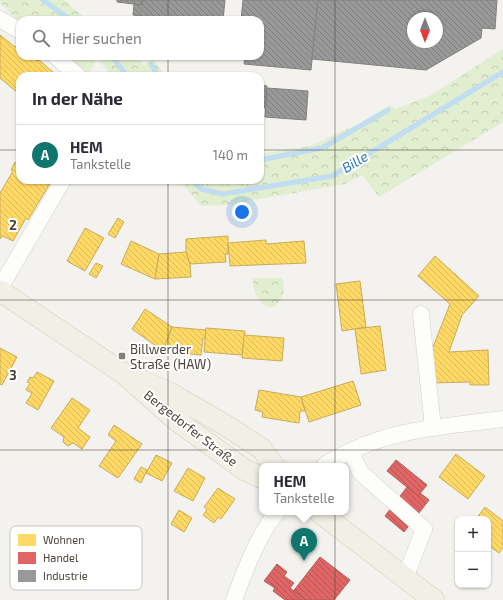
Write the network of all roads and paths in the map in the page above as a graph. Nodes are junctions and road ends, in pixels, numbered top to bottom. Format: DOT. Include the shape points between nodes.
graph roads {
  1 [pos="0,19"];
  2 [pos="16,28"];
  3 [pos="60,60"];
  4 [pos="73,72"];
  5 [pos="61,184"];
  6 [pos="0,290"];
  7 [pos="421,314"];
  8 [pos="123,373"];
  9 [pos="503,419"];
  10 [pos="433,428"];
  11 [pos="351,451"];
  12 [pos="272,463"];
  13 [pos="329,463"];
  14 [pos="259,477"];
  15 [pos="274,515"];
  16 [pos="322,515"];
  17 [pos="405,578"];
  18 [pos="234,600"];
  19 [pos="434,600"];
  1 -- 2 [label="street"];
  3 -- 4 [label="street"];
  5 -- 6 [label="street"];
  6 -- 8 [label="main road, Bergedorfer Straße"];
  7 -- 10 [label="street"];
  8 -- 12 [label="main road, Bergedorfer Straße" via="170,393 230,428 262,449"];
  8 -- 14 [label="main road, Bergedorfer Straße" via="176,420 245,470"];
  9 -- 10 [label="street"];
  10 -- 11 [label="street" via="387,437"];
  11 -- 13 [label="street"];
  11 -- 17 [label="street" via="360,472 424,529"];
  15 -- 18 [label="street" via="247,566"];
  16 -- 17 [label="main road"];
  17 -- 19 [label="main road"];
}
